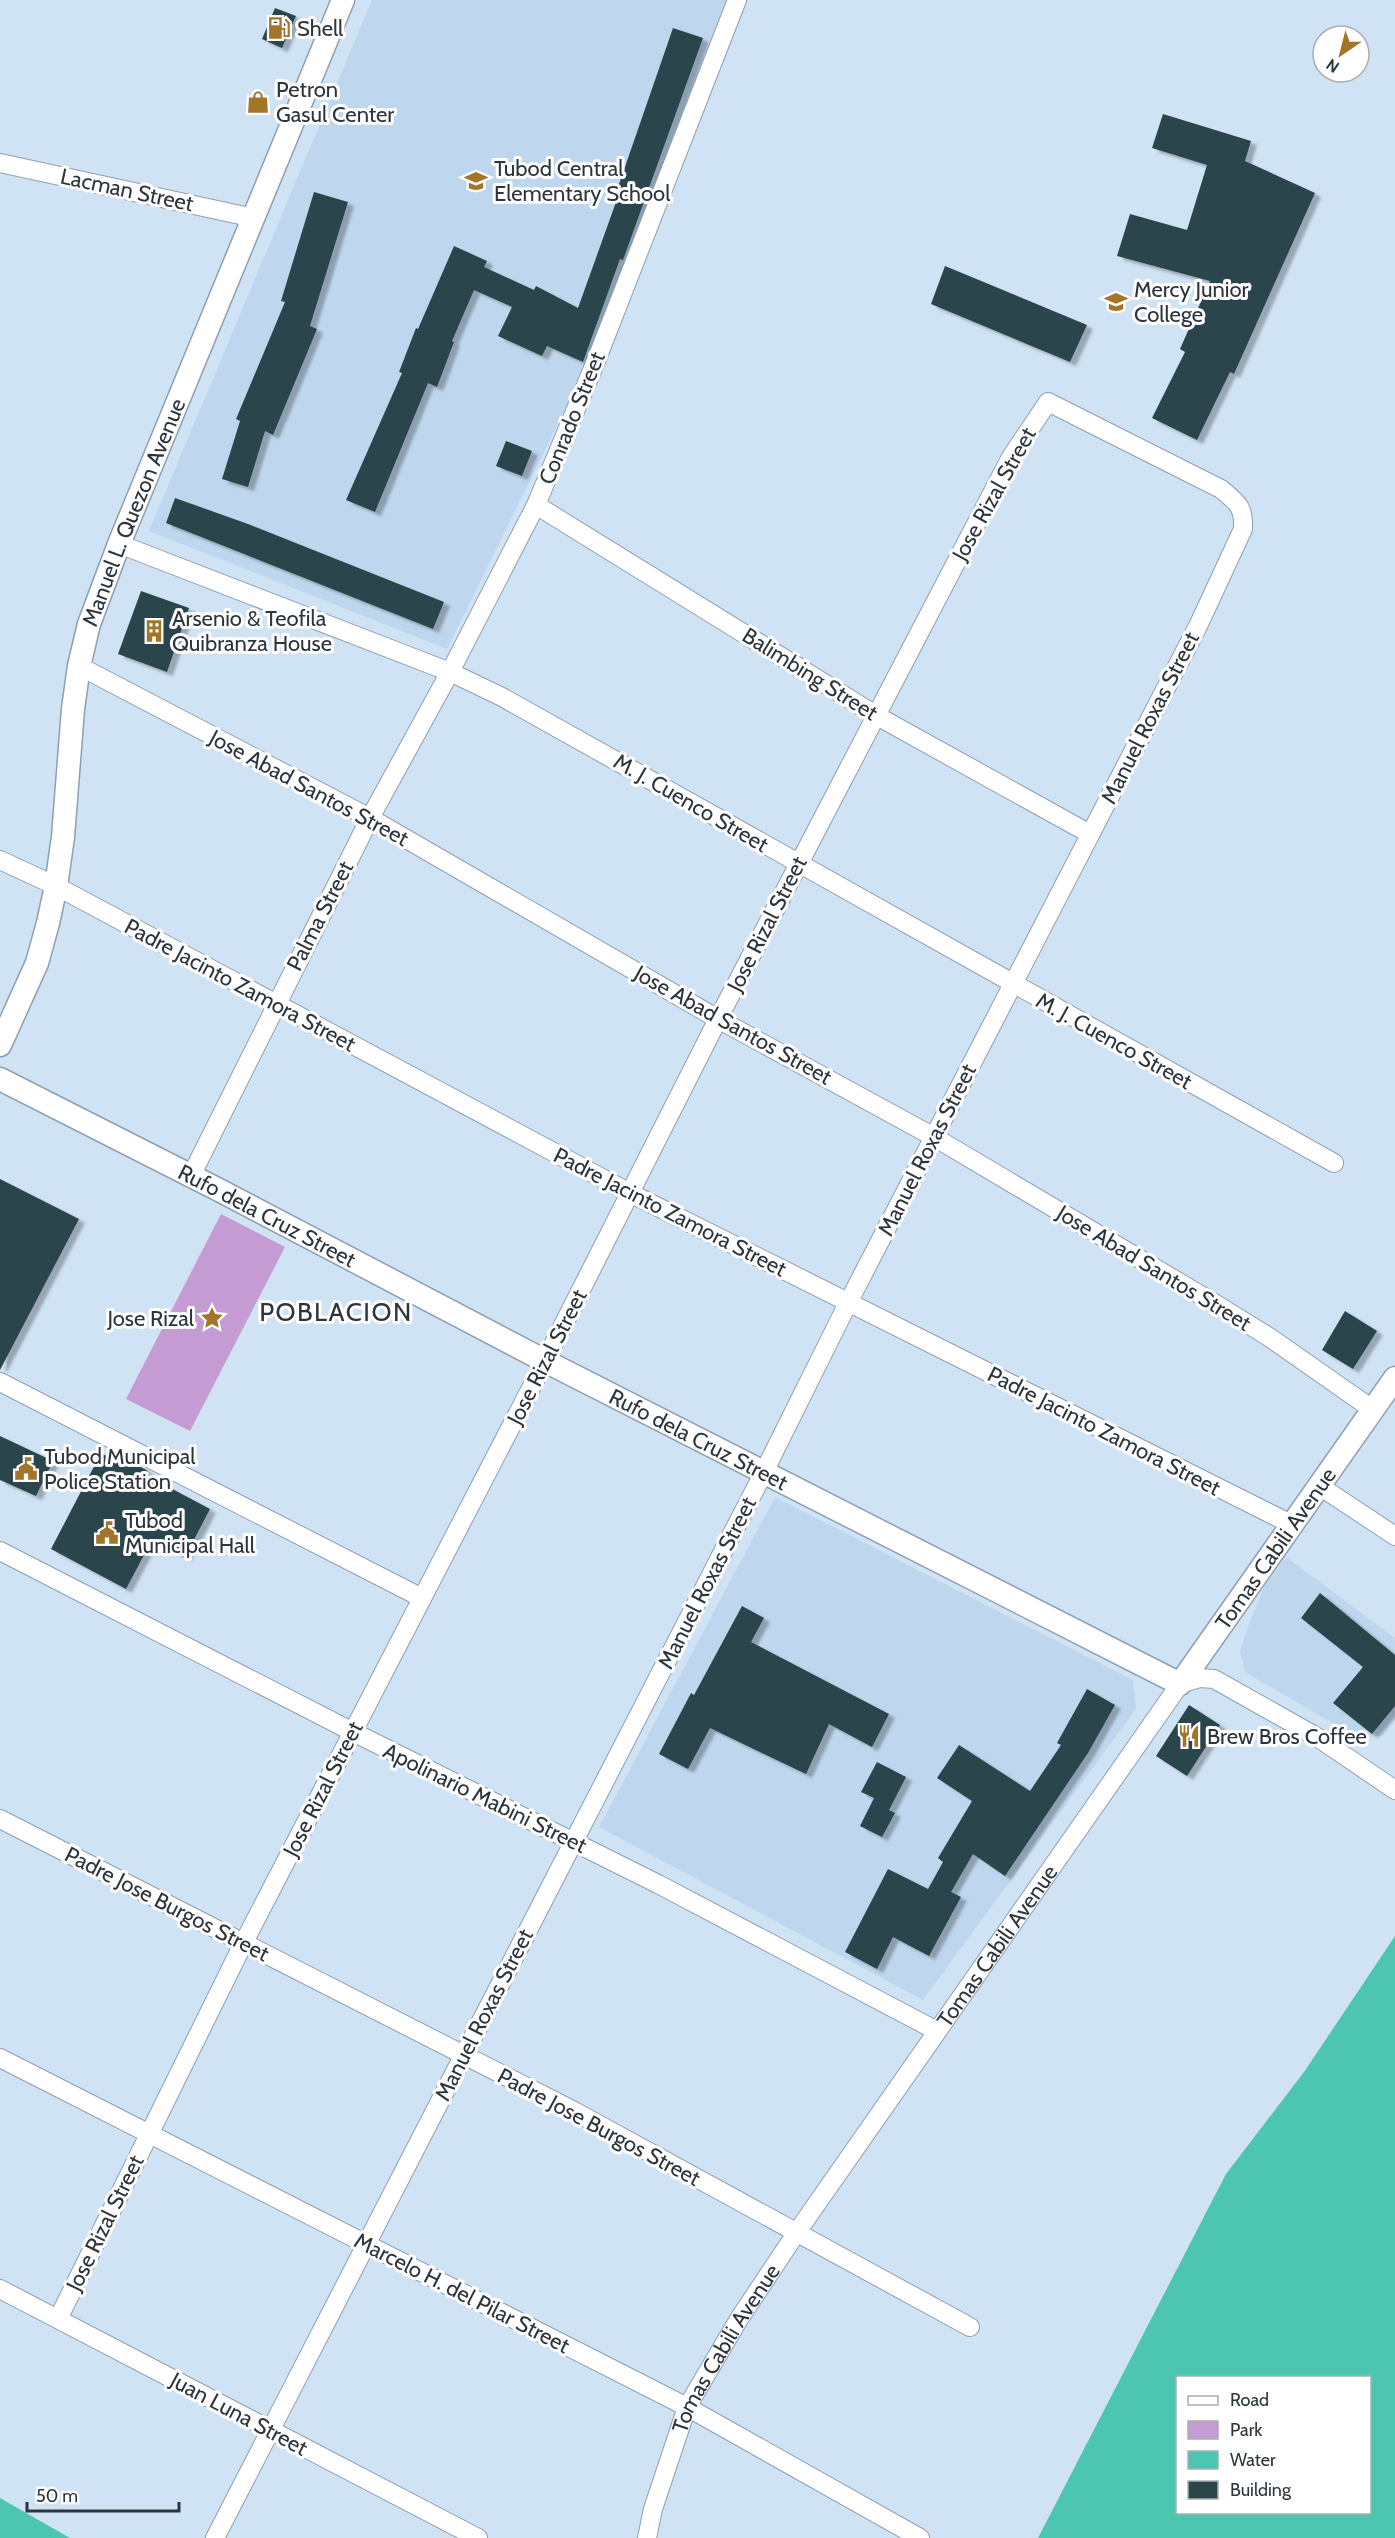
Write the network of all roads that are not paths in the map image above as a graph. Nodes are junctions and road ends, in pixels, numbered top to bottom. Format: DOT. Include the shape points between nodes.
graph roads {
  1 [pos="343,0"];
  2 [pos="737,0"];
  3 [pos="0,163"];
  4 [pos="254,218"];
  5 [pos="536,505"];
  6 [pos="1243,530"];
  7 [pos="119,544"];
  8 [pos="79,666"];
  9 [pos="450,672"];
  10 [pos="877,716"];
  11 [pos="370,818"];
  12 [pos="1090,834"];
  13 [pos="0,860"];
  14 [pos="798,865"];
  15 [pos="56,886"];
  16 [pos="1013,985"];
  17 [pos="277,1004"];
  18 [pos="718,1019"];
  19 [pos="0,1045"];
  20 [pos="0,1079"];
  21 [pos="934,1137"];
  22 [pos="1334,1163"];
  23 [pos="191,1176"];
  24 [pos="630,1193"];
  25 [pos="848,1303"];
  26 [pos="545,1361"];
  27 [pos="1395,1378"];
  28 [pos="0,1382"];
  29 [pos="1372,1409"];
  30 [pos="764,1472"];
  31 [pos="1318,1485"];
  32 [pos="1291,1524"];
  33 [pos="1395,1536"];
  34 [pos="0,1551"];
  35 [pos="422,1598"];
  36 [pos="1180,1684"];
  37 [pos="353,1732"];
  38 [pos="1395,1790"];
  39 [pos="0,1819"];
  40 [pos="574,1841"];
  41 [pos="243,1944"];
  42 [pos="937,2031"];
  43 [pos="463,2056"];
  44 [pos="0,2058"];
  45 [pos="148,2134"];
  46 [pos="797,2232"];
  47 [pos="366,2244"];
  48 [pos="0,2289"];
  49 [pos="58,2319"];
  50 [pos="970,2327"];
  51 [pos="687,2407"];
  52 [pos="270,2431"];
  53 [pos="215,2538"];
  54 [pos="478,2538"];
  55 [pos="647,2538"];
  56 [pos="920,2538"];
  1 -- 4 [label="street, Manuel L. Quezon Avenue"];
  2 -- 5 [label="street, Conrado Street" via="601,350"];
  3 -- 4 [label="street, Lacman Street"];
  4 -- 7 [label="street, Manuel L. Quezon Avenue"];
  5 -- 9 [label="street, Conrado Street"];
  5 -- 10 [label="street, Balimbing Street"];
  6 -- 10 [label="street, Jose Rizal Street" via="1244,514 1221,489 1048,402 1011,457"];
  6 -- 12 [label="street, Manuel Roxas Street"];
  7 -- 8 [label="street, Manuel L. Quezon Avenue" via="89,624"];
  7 -- 9 [label="street, M. J. Cuenco Street"];
  8 -- 11 [label="street, Jose Abad Santos Street"];
  8 -- 15 [label="street, Manuel L. Quezon Avenue"];
  9 -- 11 [label="street, Conrado Street"];
  9 -- 14 [label="street, M. J. Cuenco Street" via="584,741"];
  10 -- 12 [label="street, Balimbing Street"];
  10 -- 14 [label="street, Jose Rizal Street"];
  11 -- 17 [label="street, Palma Street"];
  11 -- 18 [label="street, Jose Abad Santos Street"];
  12 -- 16 [label="street, Manuel Roxas Street"];
  13 -- 15 [label="street, Padre Jacinto Zamora Street"];
  14 -- 16 [label="street, M. J. Cuenco Street"];
  14 -- 18 [label="street, Jose Rizal Street"];
  15 -- 17 [label="street, Padre Jacinto Zamora Street"];
  15 -- 19 [label="street, Manuel L. Quezon Avenue" via="37,963"];
  16 -- 21 [label="street, Manuel Roxas Street"];
  16 -- 22 [label="street, M. J. Cuenco Street"];
  17 -- 23 [label="street, Palma Street"];
  17 -- 24 [label="street, Padre Jacinto Zamora Street"];
  18 -- 21 [label="street, Jose Abad Santos Street"];
  18 -- 24 [label="street, Jose Rizal Street"];
  20 -- 23 [label="street, Rufo dela Cruz Street"];
  21 -- 25 [label="street, Manuel Roxas Street"];
  21 -- 29 [label="street, Jose Abad Santos Street" via="1269,1337"];
  23 -- 26 [label="street, Rufo dela Cruz Street"];
  24 -- 25 [label="street, Padre Jacinto Zamora Street"];
  24 -- 26 [label="street, Jose Rizal Street"];
  25 -- 30 [label="street, Manuel Roxas Street"];
  25 -- 32 [label="street, Padre Jacinto Zamora Street"];
  26 -- 30 [label="street, Rufo dela Cruz Street"];
  26 -- 35 [label="street, Jose Rizal Street"];
  27 -- 29 [label="street, Tomas Cabili Avenue"];
  28 -- 35 [label="street"];
  29 -- 31 [label="street, Tomas Cabili Avenue"];
  30 -- 36 [label="street, Rufo dela Cruz Street"];
  30 -- 40 [label="street, Manuel Roxas Street"];
  31 -- 32 [label="street, Tomas Cabili Avenue"];
  31 -- 33 [label="street"];
  32 -- 36 [label="street, Tomas Cabili Avenue"];
  34 -- 37 [label="street, Apolinario Mabini Street"];
  35 -- 37 [label="street, Jose Rizal Street"];
  36 -- 38 [label="street" via="1200,1678 1214,1679 1317,1737"];
  36 -- 42 [label="street, Tomas Cabili Avenue"];
  37 -- 40 [label="street, Apolinario Mabini Street"];
  37 -- 41 [label="street, Jose Rizal Street"];
  39 -- 41 [label="street, Padre Jose Burgos Street"];
  40 -- 42 [label="street, Apolinario Mabini Street"];
  40 -- 43 [label="street, Manuel Roxas Street"];
  41 -- 43 [label="street, Padre Jose Burgos Street"];
  41 -- 45 [label="street, Jose Rizal Street"];
  42 -- 46 [label="street, Tomas Cabili Avenue"];
  43 -- 46 [label="street, Padre Jose Burgos Street"];
  43 -- 47 [label="street, Manuel Roxas Street"];
  44 -- 45 [label="street, Marcelo H. del Pilar Street"];
  45 -- 47 [label="street, Marcelo H. del Pilar Street"];
  45 -- 49 [label="street, Jose Rizal Street"];
  46 -- 50 [label="street, Padre Jose Burgos Street"];
  46 -- 51 [label="street, Tomas Cabili Avenue"];
  47 -- 51 [label="street, Marcelo H. del Pilar Street"];
  47 -- 52 [label="street, Manuel Roxas Street"];
  48 -- 49 [label="street, Juan Luna Street"];
  49 -- 52 [label="street, Juan Luna Street"];
  51 -- 55 [label="street, Tomas Cabili Avenue" via="652,2509"];
  51 -- 56 [label="street, Marcelo H. del Pilar Street"];
  52 -- 53 [label="street, Manuel Roxas Street"];
  52 -- 54 [label="street, Juan Luna Street"];
}
